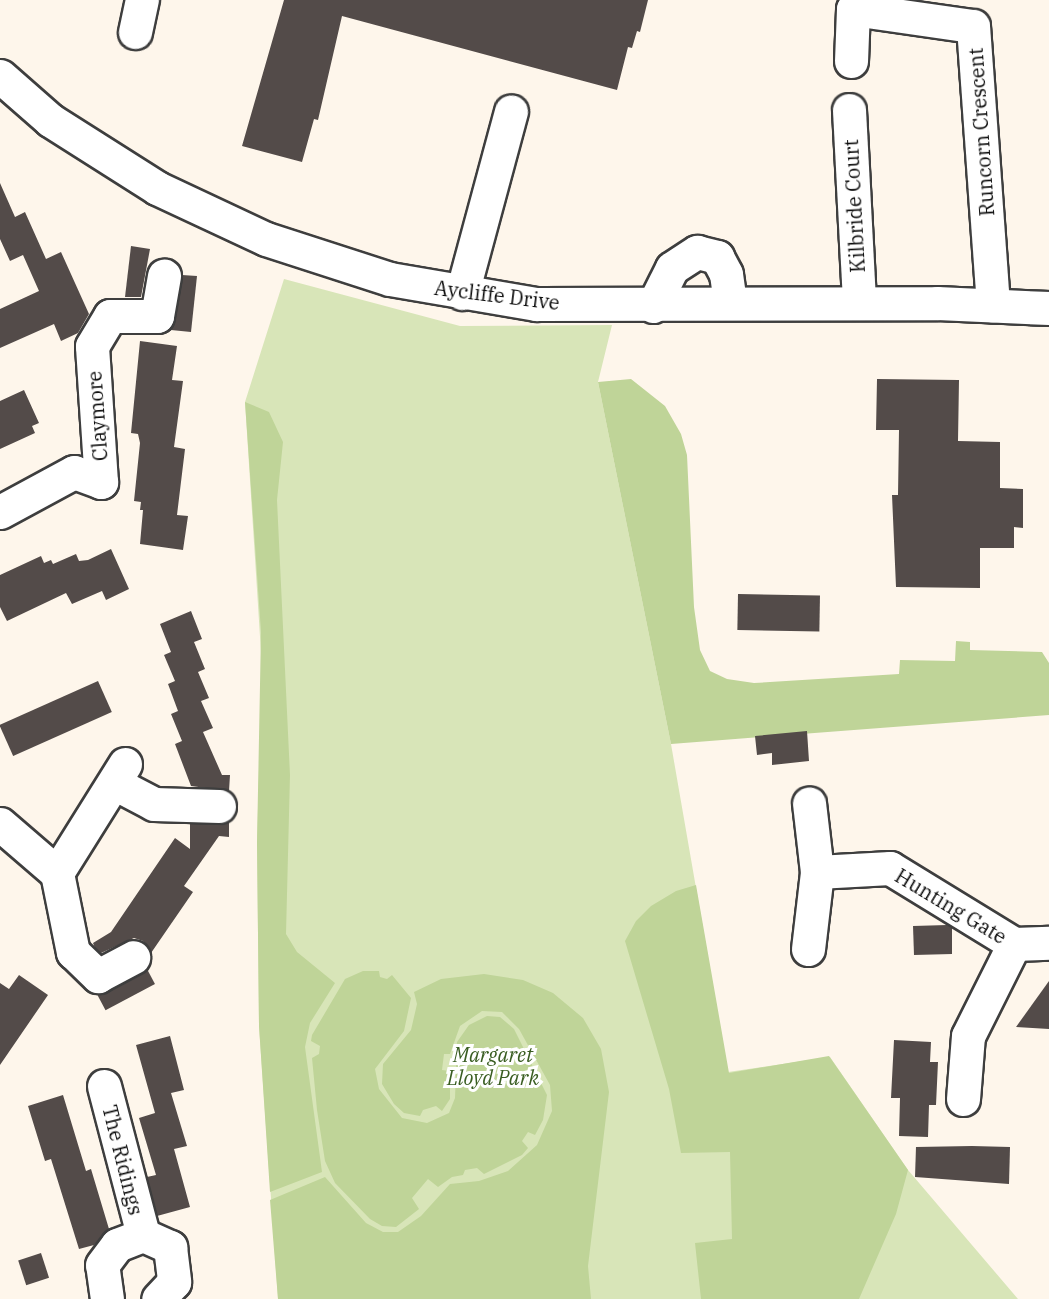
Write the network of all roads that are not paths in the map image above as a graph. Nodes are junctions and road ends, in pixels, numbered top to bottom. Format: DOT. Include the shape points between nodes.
graph roads {
  1 [pos="142,0"];
  2 [pos="135,32"];
  3 [pos="851,62"];
  4 [pos="0,76"];
  5 [pos="849,110"];
  6 [pos="511,112"];
  7 [pos="164,276"];
  8 [pos="462,294"];
  9 [pos="730,303"];
  10 [pos="859,303"];
  11 [pos="993,305"];
  12 [pos="653,306"];
  13 [pos="1049,308"];
  14 [pos="0,512"];
  15 [pos="809,803"];
  16 [pos="219,806"];
  17 [pos="0,824"];
  18 [pos="817,872"];
  19 [pos="57,873"];
  20 [pos="1049,943"];
  21 [pos="1014,944"];
  22 [pos="808,948"];
  23 [pos="133,957"];
  24 [pos="104,1086"];
  25 [pos="963,1099"];
  26 [pos="143,1235"];
  27 [pos="108,1299"];
  28 [pos="158,1299"];
  1 -- 2 [label="street"];
  3 -- 11 [label="street, Runcorn Crescent" via="853,9 973,26"];
  4 -- 8 [label="street, Aycliffe Drive" via="50,120 157,188 199,209 266,239 390,279"];
  5 -- 10 [label="street, Kilbride Court"];
  6 -- 8 [label="street"];
  7 -- 14 [label="street, Claymore" via="157,316 110,316 92,346 101,482 74,472"];
  8 -- 12 [label="street, Aycliffe Drive" via="536,304"];
  9 -- 10 [label="street, Aycliffe Drive"];
  9 -- 12 [label="street, Aycliffe Drive"];
  9 -- 12 [label="street" via="726,274 717,257 697,252 672,268"];
  10 -- 11 [label="street, Aycliffe Drive"];
  11 -- 13 [label="street, Aycliffe Drive"];
  15 -- 18 [label="street"];
  16 -- 19 [label="street" via="154,804 120,774"];
  17 -- 19 [label="street"];
  18 -- 21 [label="street, Hunting Gate" via="890,868"];
  18 -- 22 [label="street"];
  19 -- 23 [label="street" via="73,952 98,976"];
  20 -- 21 [label="street, Hunting Gate"];
  21 -- 25 [label="street, Hunting Gate" via="968,1036"];
  24 -- 26 [label="street, The Ridings"];
  26 -- 27 [label="street" via="117,1245 102,1265"];
  26 -- 28 [label="street" via="170,1247 174,1282"];
}
